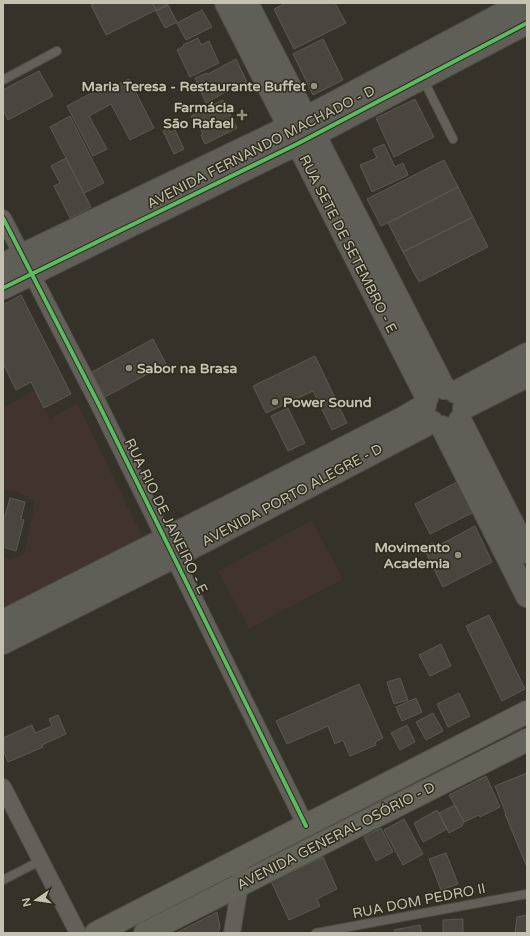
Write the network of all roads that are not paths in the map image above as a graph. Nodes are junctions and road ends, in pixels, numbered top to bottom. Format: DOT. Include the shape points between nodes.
graph roads {
  1 [pos="226,3"];
  2 [pos="247,3"];
  3 [pos="522,3"];
  4 [pos="527,23"];
  5 [pos="57,51"];
  6 [pos="422,78"];
  7 [pos="3,80"];
  8 [pos="301,131"];
  9 [pos="453,139"];
  10 [pos="3,218"];
  11 [pos="22,254"];
  12 [pos="3,264"];
  13 [pos="32,273"];
  14 [pos="3,288"];
  15 [pos="527,354"];
  16 [pos="527,376"];
  17 [pos="444,407"];
  18 [pos="169,548"];
  19 [pos="527,552"];
  20 [pos="527,596"];
  21 [pos="3,621"];
  22 [pos="3,643"];
  23 [pos="527,712"];
  24 [pos="527,740"];
  25 [pos="3,787"];
  26 [pos="306,826"];
  27 [pos="240,860"];
  28 [pos="40,861"];
  29 [pos="3,880"];
  30 [pos="240,885"];
  31 [pos="527,894"];
  32 [pos="78,933"];
  33 [pos="96,933"];
  34 [pos="145,933"];
  35 [pos="232,933"];
  36 [pos="316,933"];
  1 -- 8 [label="street, RUA SETE DE SETEMBRO - E"];
  2 -- 8 [label="street, RUA SETE DE SETEMBRO - E"];
  3 -- 8 [label="street, AVENIDA FERNANDO MACHADO - D"];
  4 -- 6 [label="street, AVENIDA FERNANDO MACHADO - D"];
  5 -- 7 [label="lane"];
  6 -- 8 [label="street, AVENIDA FERNANDO MACHADO - D"];
  6 -- 9 [label="lane"];
  8 -- 11 [label="street, AVENIDA FERNANDO MACHADO - D"];
  8 -- 13 [label="street, AVENIDA FERNANDO MACHADO - D"];
  8 -- 17 [label="street, RUA SETE DE SETEMBRO - E"];
  10 -- 11 [label="street, RUA RIO DE JANEIRO - E"];
  11 -- 12 [label="street, AVENIDA FERNANDO MACHADO - D"];
  11 -- 13 [label="street, RUA RIO DE JANEIRO - E"];
  13 -- 14 [label="street, AVENIDA FERNANDO MACHADO - D"];
  13 -- 18 [label="street, RUA RIO DE JANEIRO - E"];
  15 -- 17 [label="street, AVENIDA PORTO ALEGRE - D"];
  16 -- 17 [label="street, AVENIDA PORTO ALEGRE - D"];
  17 -- 18 [label="street, AVENIDA PORTO ALEGRE - D"];
  17 -- 19 [label="street, RUA SETE DE SETEMBRO - E"];
  17 -- 20 [label="street, RUA SETE DE SETEMBRO - E"];
  18 -- 21 [label="street, AVENIDA PORTO ALEGRE - D"];
  18 -- 22 [label="street, AVENIDA PORTO ALEGRE - D"];
  18 -- 26 [label="street, RUA RIO DE JANEIRO - E"];
  23 -- 26 [label="main road, AVENIDA GENERAL OSÓRIO - D"];
  24 -- 30 [label="main road, AVENIDA GENERAL OSÓRIO - D"];
  25 -- 28 [label="street"];
  26 -- 27 [label="main road, AVENIDA GENERAL OSÓRIO - D"];
  27 -- 30 [label="street"];
  27 -- 33 [label="main road, AVENIDA GENERAL OSÓRIO - D"];
  28 -- 29 [label="lane"];
  28 -- 32 [label="street"];
  30 -- 34 [label="main road, AVENIDA GENERAL OSÓRIO - D"];
  30 -- 35 [label="street"];
  31 -- 36 [label="lane, RUA DOM PEDRO II"];
}
